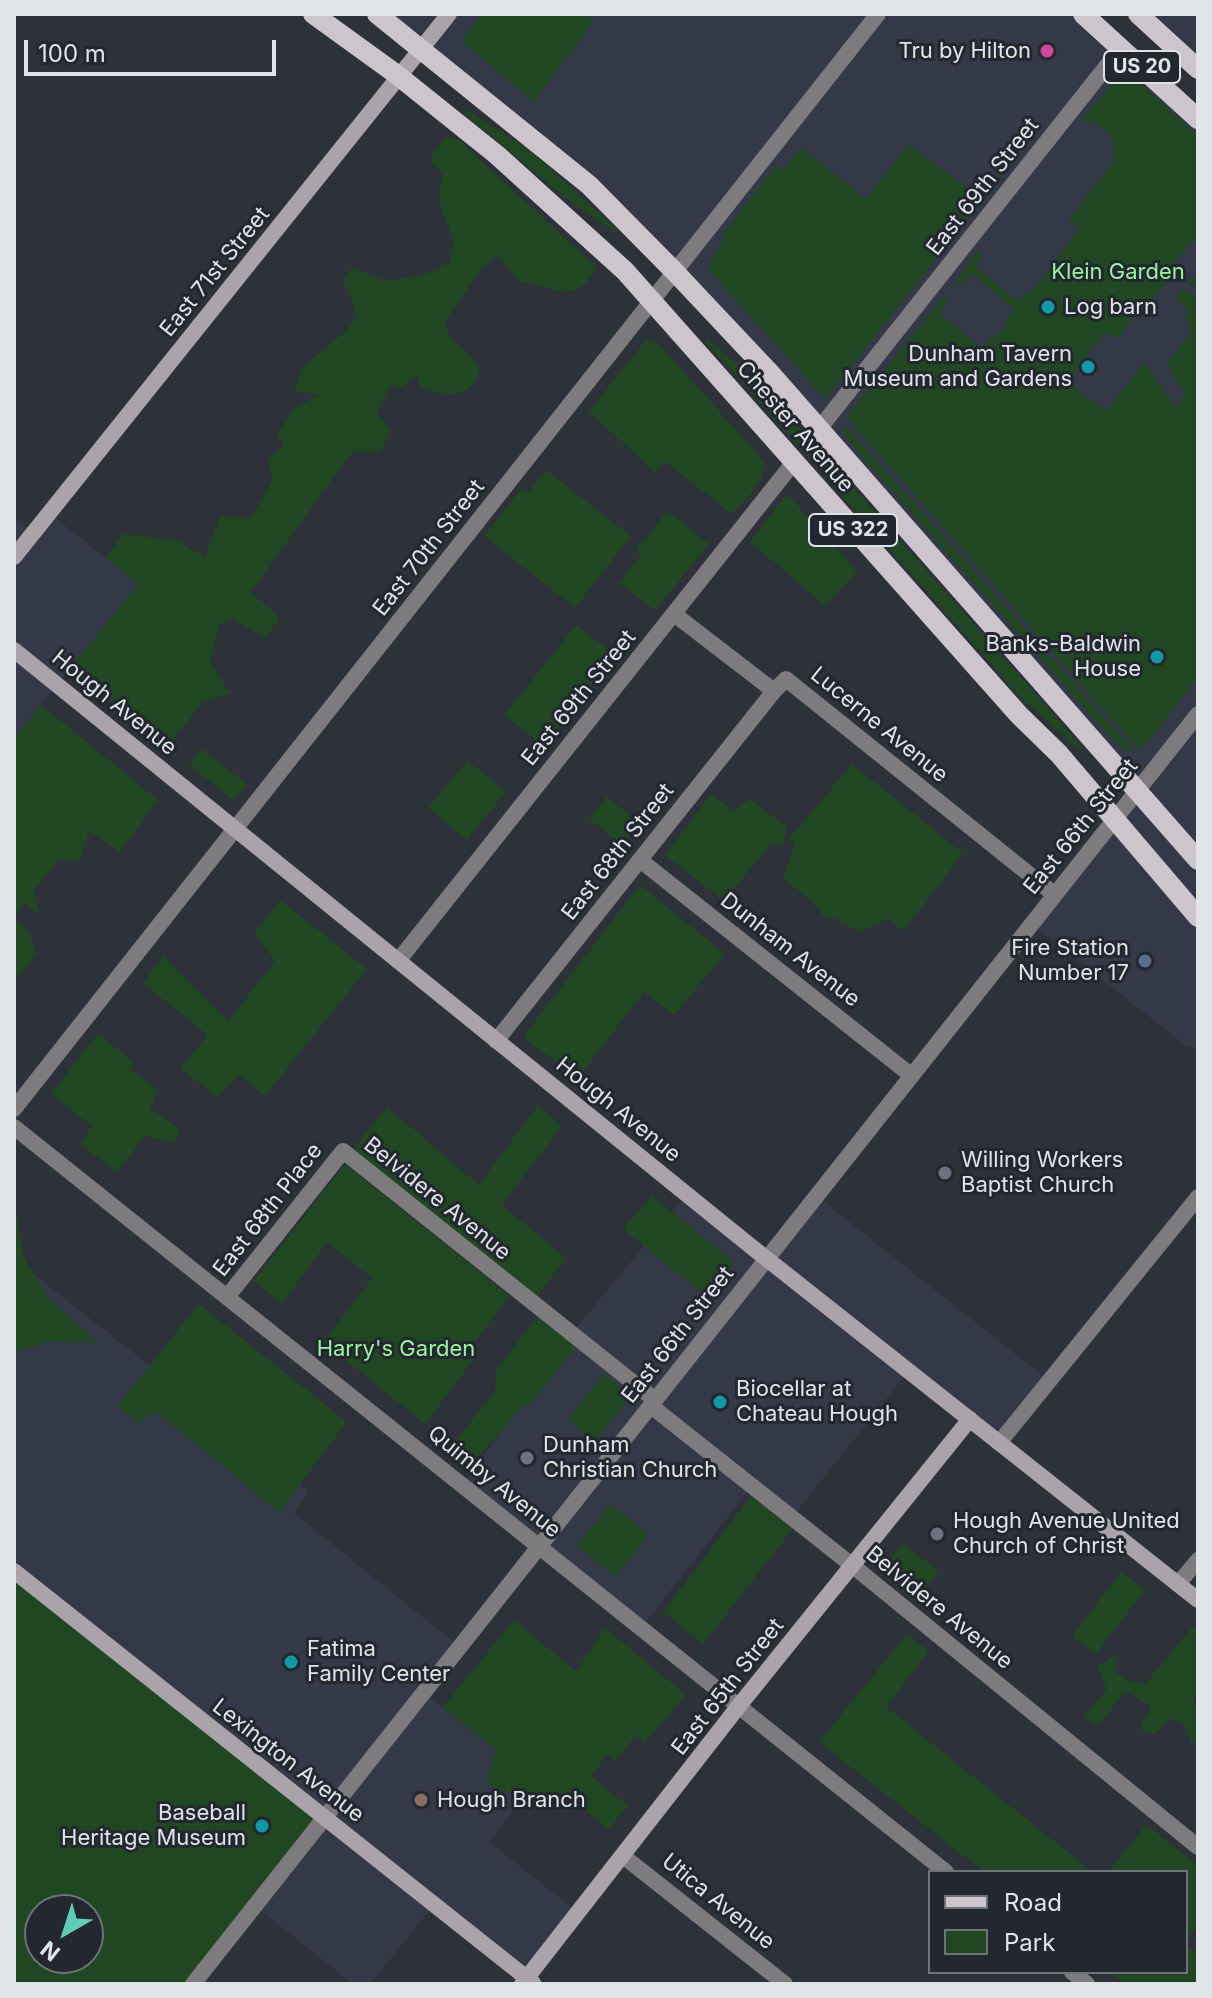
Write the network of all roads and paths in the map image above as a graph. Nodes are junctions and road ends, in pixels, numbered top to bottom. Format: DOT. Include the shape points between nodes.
graph roads {
  1 [pos="313,14"];
  2 [pos="377,14"];
  3 [pos="449,14"];
  4 [pos="878,14"];
  5 [pos="1083,14"];
  6 [pos="1138,14"];
  7 [pos="1121,48"];
  8 [pos="421,50"];
  9 [pos="1198,69"];
  10 [pos="400,76"];
  11 [pos="1198,119"];
  12 [pos="675,272"];
  13 [pos="652,302"];
  14 [pos="819,429"];
  15 [pos="794,462"];
  16 [pos="14,557"];
  17 [pos="674,614"];
  18 [pos="14,650"];
  19 [pos="774,691"];
  20 [pos="1198,714"];
  21 [pos="1138,791"];
  22 [pos="1116,820"];
  23 [pos="235,829"];
  24 [pos="640,860"];
  25 [pos="1198,860"];
  26 [pos="1055,895"];
  27 [pos="1198,917"];
  28 [pos="398,961"];
  29 [pos="496,1041"];
  30 [pos="912,1076"];
  31 [pos="14,1109"];
  32 [pos="14,1127"];
  33 [pos="343,1151"];
  34 [pos="1198,1197"];
  35 [pos="766,1258"];
  36 [pos="227,1297"];
  37 [pos="653,1403"];
  38 [pos="970,1419"];
  39 [pos="999,1443"];
  40 [pos="538,1547"];
  41 [pos="1198,1560"];
  42 [pos="853,1566"];
  43 [pos="14,1571"];
  44 [pos="1178,1584"];
  45 [pos="1198,1600"];
  46 [pos="738,1707"];
  47 [pos="325,1818"];
  48 [pos="1198,1847"];
  49 [pos="623,1856"];
  50 [pos="943,1870"];
  51 [pos="528,1982"];
  52 [pos="193,1984"];
  53 [pos="785,1984"];
  1 -- 10 [label="main road, Chester Avenue / US 322"];
  2 -- 8 [label="main road, Chester Avenue / US 322"];
  3 -- 8 [label="street, East 71st Street"];
  4 -- 12 [label="street, East 70th Street"];
  5 -- 7 [label="main road, US 20"];
  6 -- 9 [label="main road, US 20"];
  7 -- 11 [label="main road, US 20"];
  7 -- 14 [label="street, East 69th Street"];
  8 -- 10 [label="street, East 71st Street"];
  8 -- 12 [label="main road, Chester Avenue / US 322" via="589,185"];
  10 -- 13 [label="main road, Chester Avenue / US 322" via="574,222"];
  10 -- 16 [label="street, East 71st Street"];
  12 -- 13 [label="street, East 70th Street"];
  12 -- 14 [label="main road, Chester Avenue / US 322"];
  13 -- 15 [label="main road, Chester Avenue / US 322"];
  13 -- 23 [label="street, East 70th Street"];
  14 -- 21 [label="main road, Chester Avenue / US 322"];
  15 -- 17 [label="street, East 69th Street"];
  15 -- 22 [label="main road, Chester Avenue / US 322"];
  17 -- 19 [label="street, Lucerne Avenue"];
  17 -- 28 [label="street, East 69th Street"];
  18 -- 23 [label="street, Hough Avenue"];
  19 -- 24 [label="street, East 68th Street"];
  19 -- 26 [label="street, Lucerne Avenue" via="786,679"];
  20 -- 21 [label="street, East 66th Street"];
  21 -- 22 [label="street, East 66th Street"];
  21 -- 25 [label="main road, Chester Avenue / US 322"];
  22 -- 26 [label="street, East 66th Street"];
  22 -- 27 [label="main road, Chester Avenue / US 322"];
  23 -- 28 [label="street, Hough Avenue"];
  23 -- 31 [label="street, East 70th Street"];
  24 -- 29 [label="street, East 68th Street"];
  24 -- 30 [label="street, Dunham Avenue"];
  26 -- 30 [label="street, East 66th Street"];
  28 -- 29 [label="street, Hough Avenue"];
  29 -- 35 [label="street, Hough Avenue"];
  30 -- 35 [label="street, East 66th Street"];
  32 -- 36 [label="street, Quimby Avenue"];
  33 -- 36 [label="street, East 68th Place"];
  33 -- 37 [label="street, Belvidere Avenue"];
  34 -- 39 [label="street"];
  35 -- 37 [label="street, East 66th Street"];
  35 -- 38 [label="street, Hough Avenue"];
  36 -- 40 [label="street, Quimby Avenue"];
  37 -- 40 [label="street, East 66th Street"];
  37 -- 42 [label="street, Belvidere Avenue"];
  38 -- 39 [label="street, Hough Avenue"];
  38 -- 42 [label="street, East 65th Street"];
  39 -- 44 [label="street, Hough Avenue"];
  40 -- 46 [label="street, Quimby Avenue"];
  40 -- 47 [label="street, East 66th Street"];
  41 -- 44 [label="street"];
  42 -- 46 [label="street, East 65th Street"];
  42 -- 48 [label="street, Belvidere Avenue"];
  43 -- 47 [label="street, Lexington Avenue"];
  44 -- 45 [label="street, Hough Avenue"];
  46 -- 49 [label="street, East 65th Street"];
  46 -- 50 [label="street, Quimby Avenue"];
  47 -- 51 [label="street, Lexington Avenue"];
  47 -- 52 [label="street, East 66th Street"];
  49 -- 51 [label="street, East 65th Street"];
  49 -- 53 [label="street, Utica Avenue"];
}
